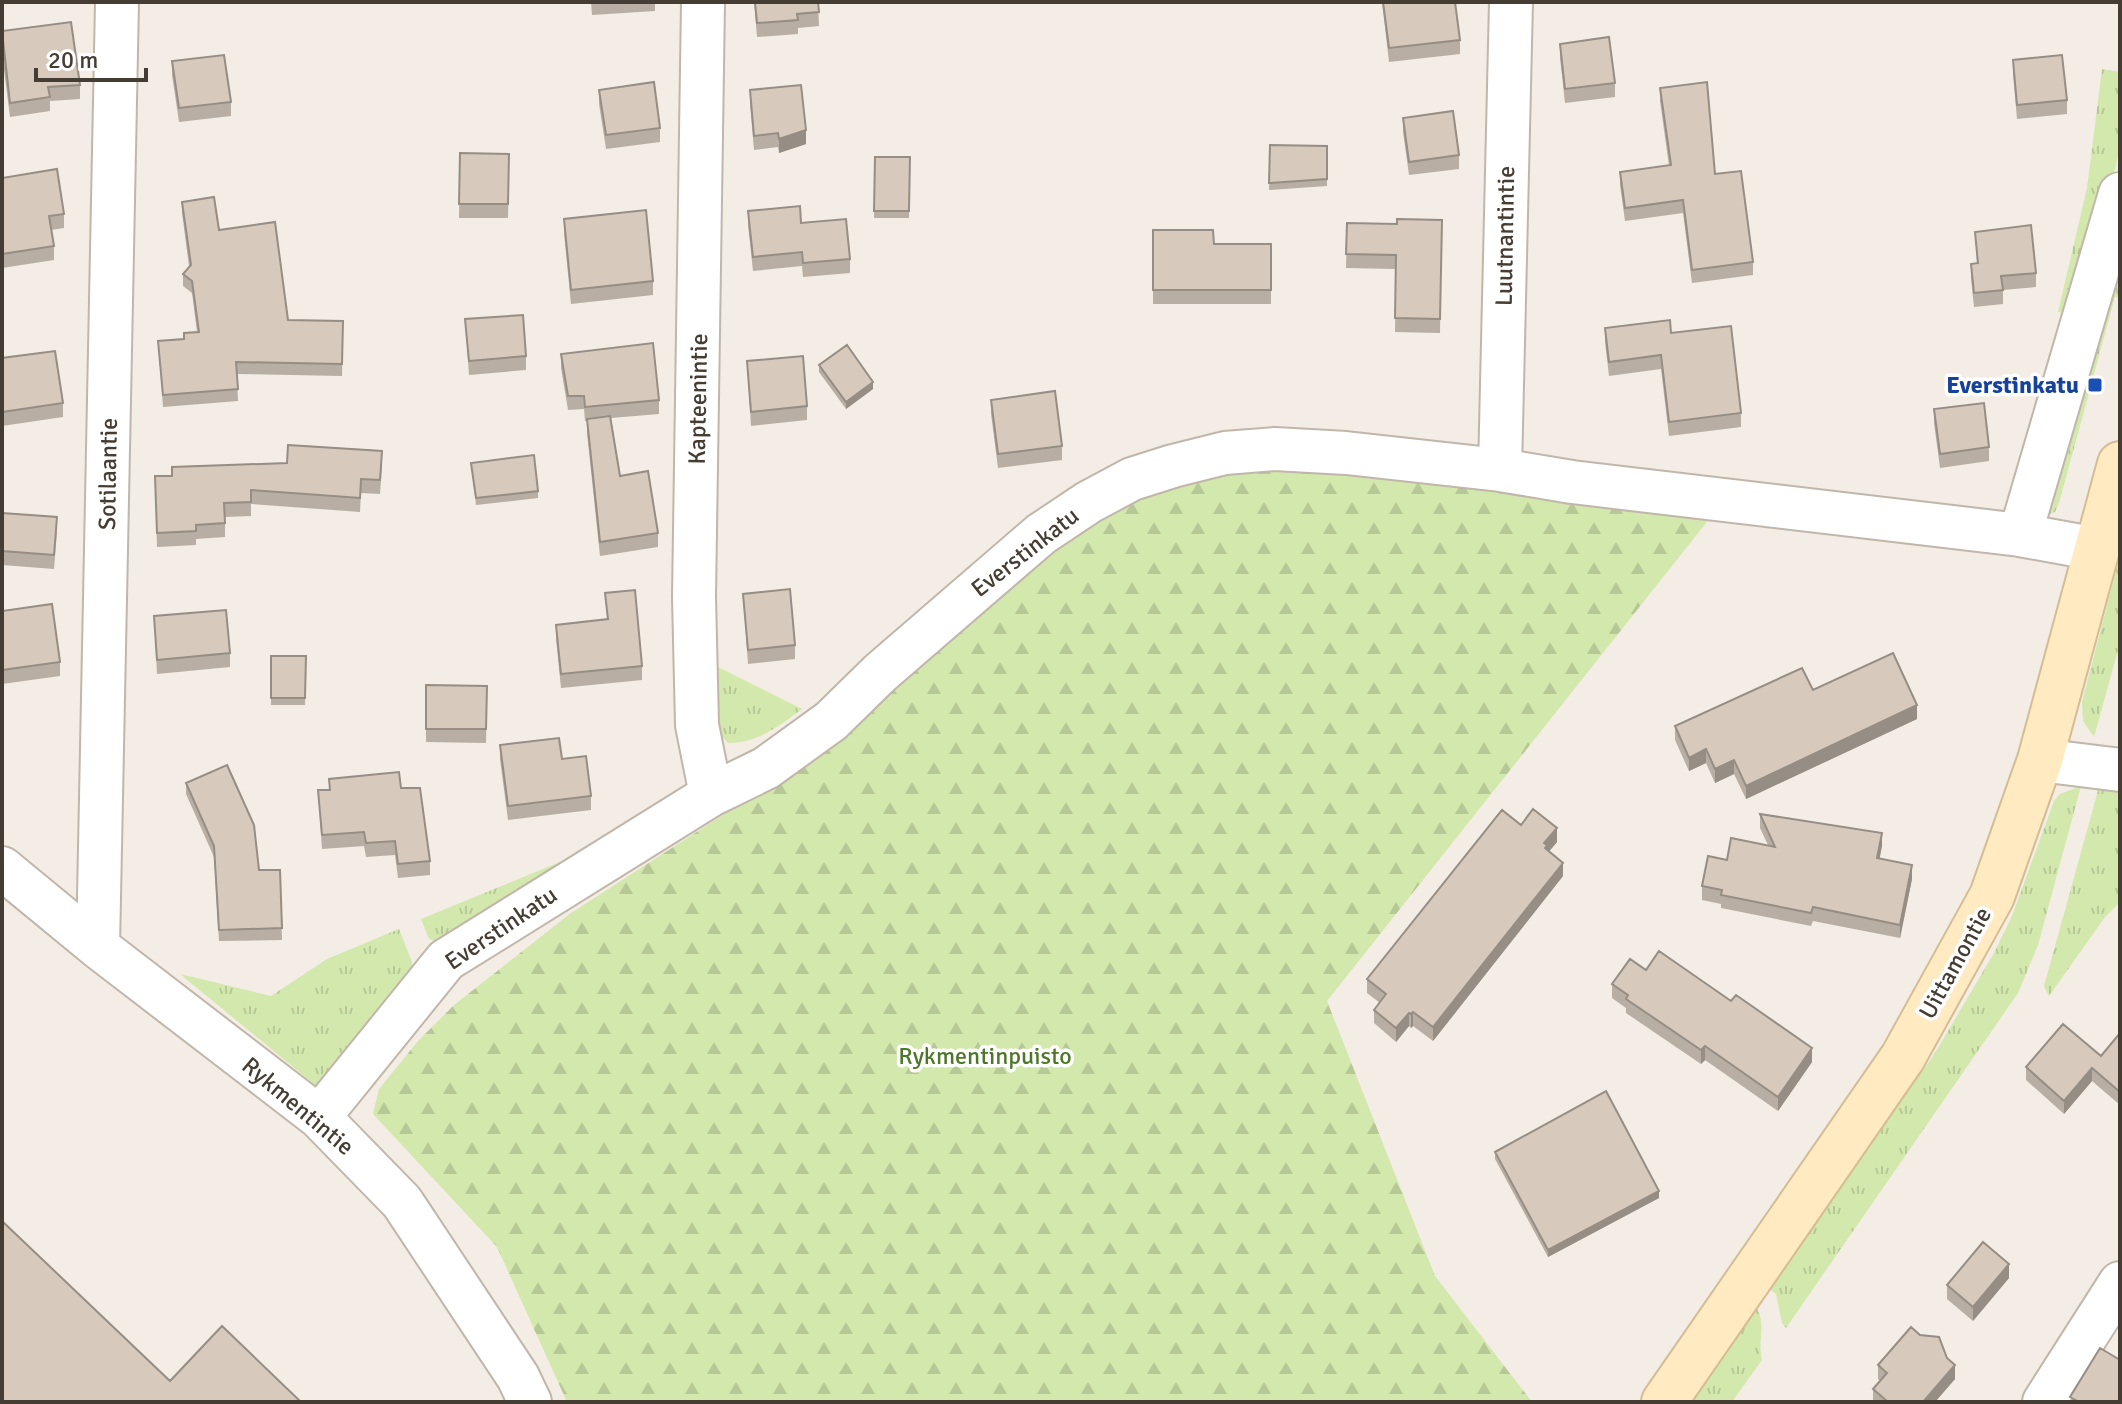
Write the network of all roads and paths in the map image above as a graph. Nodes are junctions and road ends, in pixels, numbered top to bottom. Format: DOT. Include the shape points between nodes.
graph roads {
  1 [pos="117,2"];
  2 [pos="703,2"];
  3 [pos="1511,2"];
  4 [pos="2120,194"];
  5 [pos="2120,464"];
  6 [pos="1500,470"];
  7 [pos="2020,535"];
  8 [pos="2097,549"];
  9 [pos="2040,760"];
  10 [pos="2120,770"];
  11 [pos="711,795"];
  12 [pos="2,868"];
  13 [pos="98,947"];
  14 [pos="319,1117"];
  15 [pos="2120,1283"];
  16 [pos="530,1402"];
  17 [pos="1664,1402"];
  18 [pos="2044,1402"];
  1 -- 13 [label="street, Sotilaantie"];
  2 -- 11 [label="street, Kapteenintie" via="694,597 697,725"];
  3 -- 6 [label="street, Luutnantintie"];
  4 -- 7 [label="street"];
  5 -- 8 [label="street, Uittamontie"];
  6 -- 7 [label="street, Everstinkatu"];
  6 -- 11 [label="street, Everstinkatu" via="1275,449 1225,453 1132,479 1041,534 831,721 766,768"];
  7 -- 8 [label="street, Everstinkatu"];
  8 -- 9 [label="street, Uittamontie"];
  9 -- 10 [label="street"];
  9 -- 17 [label="street, Uittamontie" via="1992,896 1903,1057"];
  11 -- 14 [label="street, Everstinkatu" via="446,960"];
  12 -- 13 [label="street, Rykmentintie"];
  13 -- 14 [label="street, Rykmentintie"];
  14 -- 16 [label="street, Rykmentintie" via="402,1202"];
  15 -- 18 [label="street"];
}
